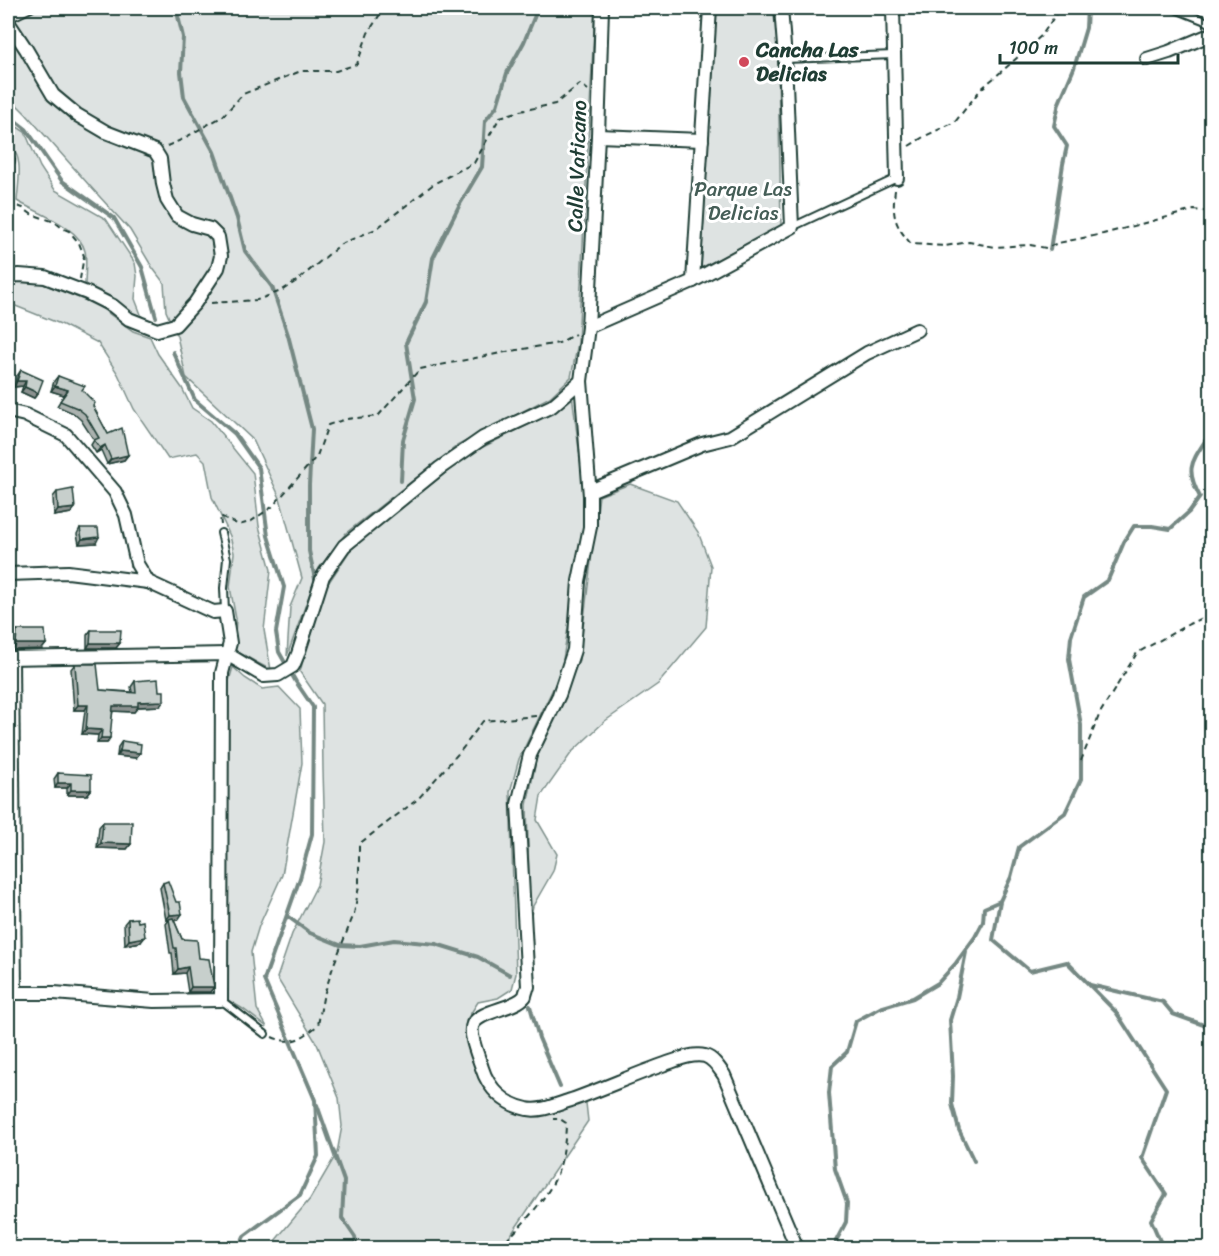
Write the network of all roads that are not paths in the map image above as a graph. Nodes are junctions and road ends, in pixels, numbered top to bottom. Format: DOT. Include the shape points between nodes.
graph roads {
  1 [pos="31,8"];
  2 [pos="602,8"];
  3 [pos="710,8"];
  4 [pos="781,8"];
  5 [pos="893,8"];
  6 [pos="1173,8"];
  7 [pos="8,21"];
  8 [pos="1212,25"];
  9 [pos="1212,34"];
  10 [pos="894,55"];
  11 [pos="785,59"];
  12 [pos="1147,59"];
  13 [pos="598,136"];
  14 [pos="702,140"];
  15 [pos="897,178"];
  16 [pos="792,227"];
  17 [pos="8,276"];
  18 [pos="693,280"];
  19 [pos="588,327"];
  20 [pos="916,330"];
  21 [pos="581,381"];
  22 [pos="8,411"];
  23 [pos="590,491"];
  24 [pos="221,533"];
  25 [pos="8,574"];
  26 [pos="147,582"];
  27 [pos="225,611"];
  28 [pos="226,654"];
  29 [pos="10,658"];
  30 [pos="11,994"];
  31 [pos="221,1000"];
  32 [pos="265,1034"];
  33 [pos="797,1248"];
  1 -- 7 [label="lane"];
  2 -- 13 [label="street, Calle Vaticano"];
  3 -- 14 [label="street"];
  4 -- 11 [label="street"];
  5 -- 10 [label="street"];
  6 -- 8 [label="lane"];
  7 -- 17 [label="street" via="53,95 106,132 155,151 167,200 177,216 210,229 218,237 221,256 218,268 195,303 175,325 157,330 45,277"];
  9 -- 12 [label="street"];
  10 -- 11 [label="lane"];
  10 -- 15 [label="street"];
  11 -- 16 [label="street"];
  13 -- 14 [label="street"];
  13 -- 19 [label="street, Calle Vaticano"];
  14 -- 18 [label="street"];
  15 -- 16 [label="lane"];
  16 -- 18 [label="street"];
  18 -- 19 [label="street"];
  19 -- 21 [label="street, Calle Vaticano"];
  20 -- 23 [label="street" via="867,353 730,437 702,444"];
  21 -- 23 [label="street, Calle Vaticano"];
  21 -- 28 [label="street" via="552,406 483,438 344,546 322,576 293,666 278,675 264,676"];
  22 -- 26 [label="street" via="66,435 115,492 126,514 137,564"];
  23 -- 33 [label="street, Calle Vaticano" via="590,526 579,581 574,650 559,695 530,755 518,804 528,987 516,1003 480,1018 473,1024 471,1034 484,1076 498,1095 528,1110 550,1107 687,1056 704,1056 715,1062 724,1074"];
  24 -- 27 [label="lane" via="227,559"];
  25 -- 26 [label="street" via="68,572"];
  26 -- 27 [label="street" via="213,612"];
  27 -- 28 [label="street" via="230,643"];
  28 -- 29 [label="street"];
  28 -- 31 [label="street" via="222,673"];
  29 -- 30 [label="street"];
  30 -- 31 [label="street"];
  31 -- 32 [label="lane"];
}
